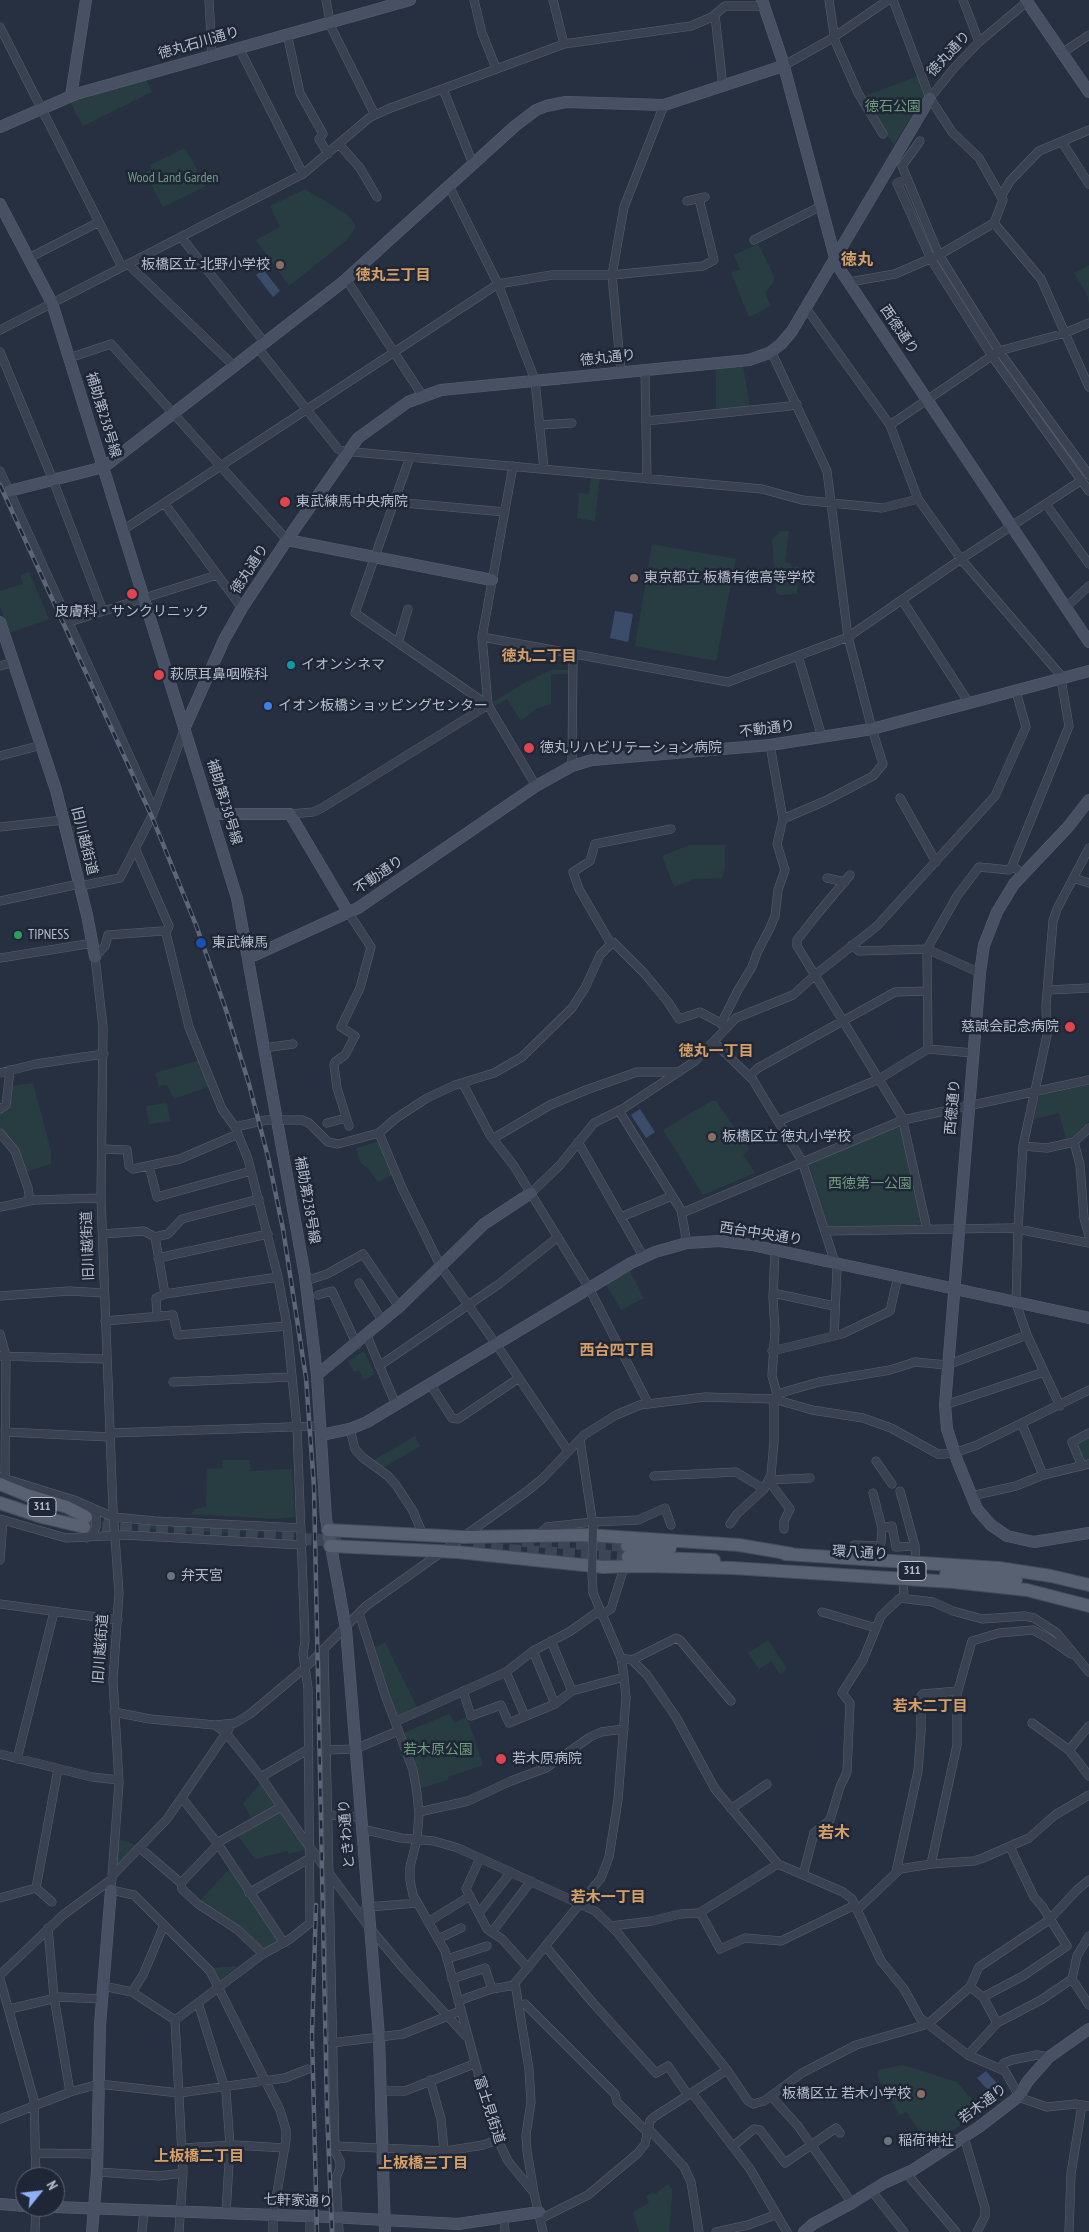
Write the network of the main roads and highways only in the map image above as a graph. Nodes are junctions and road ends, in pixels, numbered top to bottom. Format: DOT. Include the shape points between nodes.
graph roads {
  1 [pos="2,1480"];
  2 [pos="0,1493"];
  3 [pos="0,1502"];
  4 [pos="1,1517"];
  5 [pos="87,1522"];
  6 [pos="328,1530"];
  7 [pos="484,1536"];
  8 [pos="330,1546"];
  9 [pos="480,1554"];
  10 [pos="792,1554"];
  11 [pos="733,1564"];
  12 [pos="840,1567"];
  13 [pos="1089,1585"];
  14 [pos="1089,1598"];
  15 [pos="1089,1606"];
  1 -- 5 [label="main road" via="27,1495 66,1507"];
  2 -- 5 [label="main road, 311"];
  3 -- 5 [label="main road, 311" via="42,1516"];
  4 -- 5 [label="main road" via="65,1530"];
  6 -- 7 [label="main road"];
  7 -- 9 [label="main road" via="491,1546"];
  7 -- 10 [label="main road" via="588,1535 698,1541"];
  8 -- 9 [label="main road"];
  9 -- 11 [label="main road" via="603,1567"];
  10 -- 11 [label="main road, 環八通り / 311" via="628,1551"];
  10 -- 12 [label="main road, 環八通り / 311"];
  11 -- 12 [label="main road, 環八通り / 311"];
  11 -- 12 [label="main road"];
  12 -- 13 [label="main road, 環八通り / 311" via="916,1562 999,1568"];
  12 -- 14 [label="main road, 環八通り / 311" via="1012,1579"];
  12 -- 15 [label="main road" via="904,1578 1027,1590"];
}
